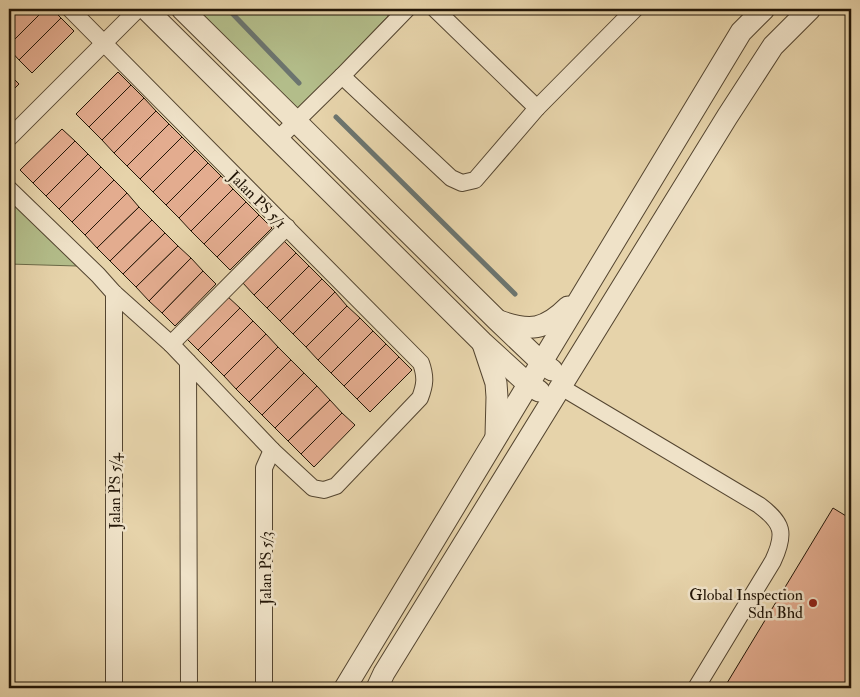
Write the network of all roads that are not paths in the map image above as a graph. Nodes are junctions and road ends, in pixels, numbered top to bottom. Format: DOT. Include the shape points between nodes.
graph roads {
  1 [pos="70,9"];
  2 [pos="138,9"];
  3 [pos="146,9"];
  4 [pos="182,9"];
  5 [pos="407,9"];
  6 [pos="435,9"];
  7 [pos="635,9"];
  8 [pos="764,9"];
  9 [pos="810,9"];
  10 [pos="103,44"];
  11 [pos="342,76"];
  12 [pos="537,108"];
  13 [pos="296,121"];
  14 [pos="9,138"];
  15 [pos="278,139"];
  16 [pos="9,189"];
  17 [pos="287,227"];
  18 [pos="114,293"];
  19 [pos="582,293"];
  20 [pos="497,320"];
  21 [pos="482,342"];
  22 [pos="171,344"];
  23 [pos="188,362"];
  24 [pos="541,362"];
  25 [pos="528,384"];
  26 [pos="559,389"];
  27 [pos="496,439"];
  28 [pos="272,450"];
  29 [pos="114,688"];
  30 [pos="189,688"];
  31 [pos="264,688"];
  32 [pos="345,688"];
  33 [pos="377,688"];
  34 [pos="696,688"];
  1 -- 10 [label="street, Jalan PS 5/1"];
  2 -- 10 [label="street"];
  3 -- 15 [label="street"];
  4 -- 13 [label="street"];
  5 -- 11 [label="street"];
  6 -- 12 [label="street"];
  7 -- 12 [label="street"];
  8 -- 19 [label="street" via="741,32"];
  9 -- 26 [label="street" via="773,46"];
  10 -- 14 [label="street"];
  10 -- 17 [label="street, Jalan PS 5/1"];
  11 -- 12 [label="street" via="451,178 462,183 475,180"];
  11 -- 13 [label="street"];
  13 -- 15 [label="street"];
  13 -- 20 [label="street"];
  15 -- 21 [label="street"];
  16 -- 18 [label="street"];
  17 -- 22 [label="street"];
  17 -- 28 [label="street, Jalan PS 5/1" via="420,364 425,374 425,385 420,398 336,486 324,490 313,488"];
  18 -- 22 [label="street"];
  18 -- 29 [label="street, Jalan PS 5/4"];
  19 -- 20 [label="street" via="558,318 546,325 517,327"];
  19 -- 24 [label="street"];
  20 -- 24 [label="street"];
  21 -- 25 [label="street"];
  21 -- 27 [label="street" via="496,383"];
  22 -- 23 [label="street"];
  23 -- 28 [label="street"];
  23 -- 30 [label="street"];
  24 -- 25 [label="street"];
  24 -- 26 [label="street"];
  25 -- 26 [label="street"];
  25 -- 27 [label="street"];
  26 -- 33 [label="street"];
  26 -- 34 [label="street" via="759,505 774,516 779,526 779,549 773,561"];
  27 -- 32 [label="street"];
  28 -- 31 [label="street, Jalan PS 5/3" via="264,468"];
}
